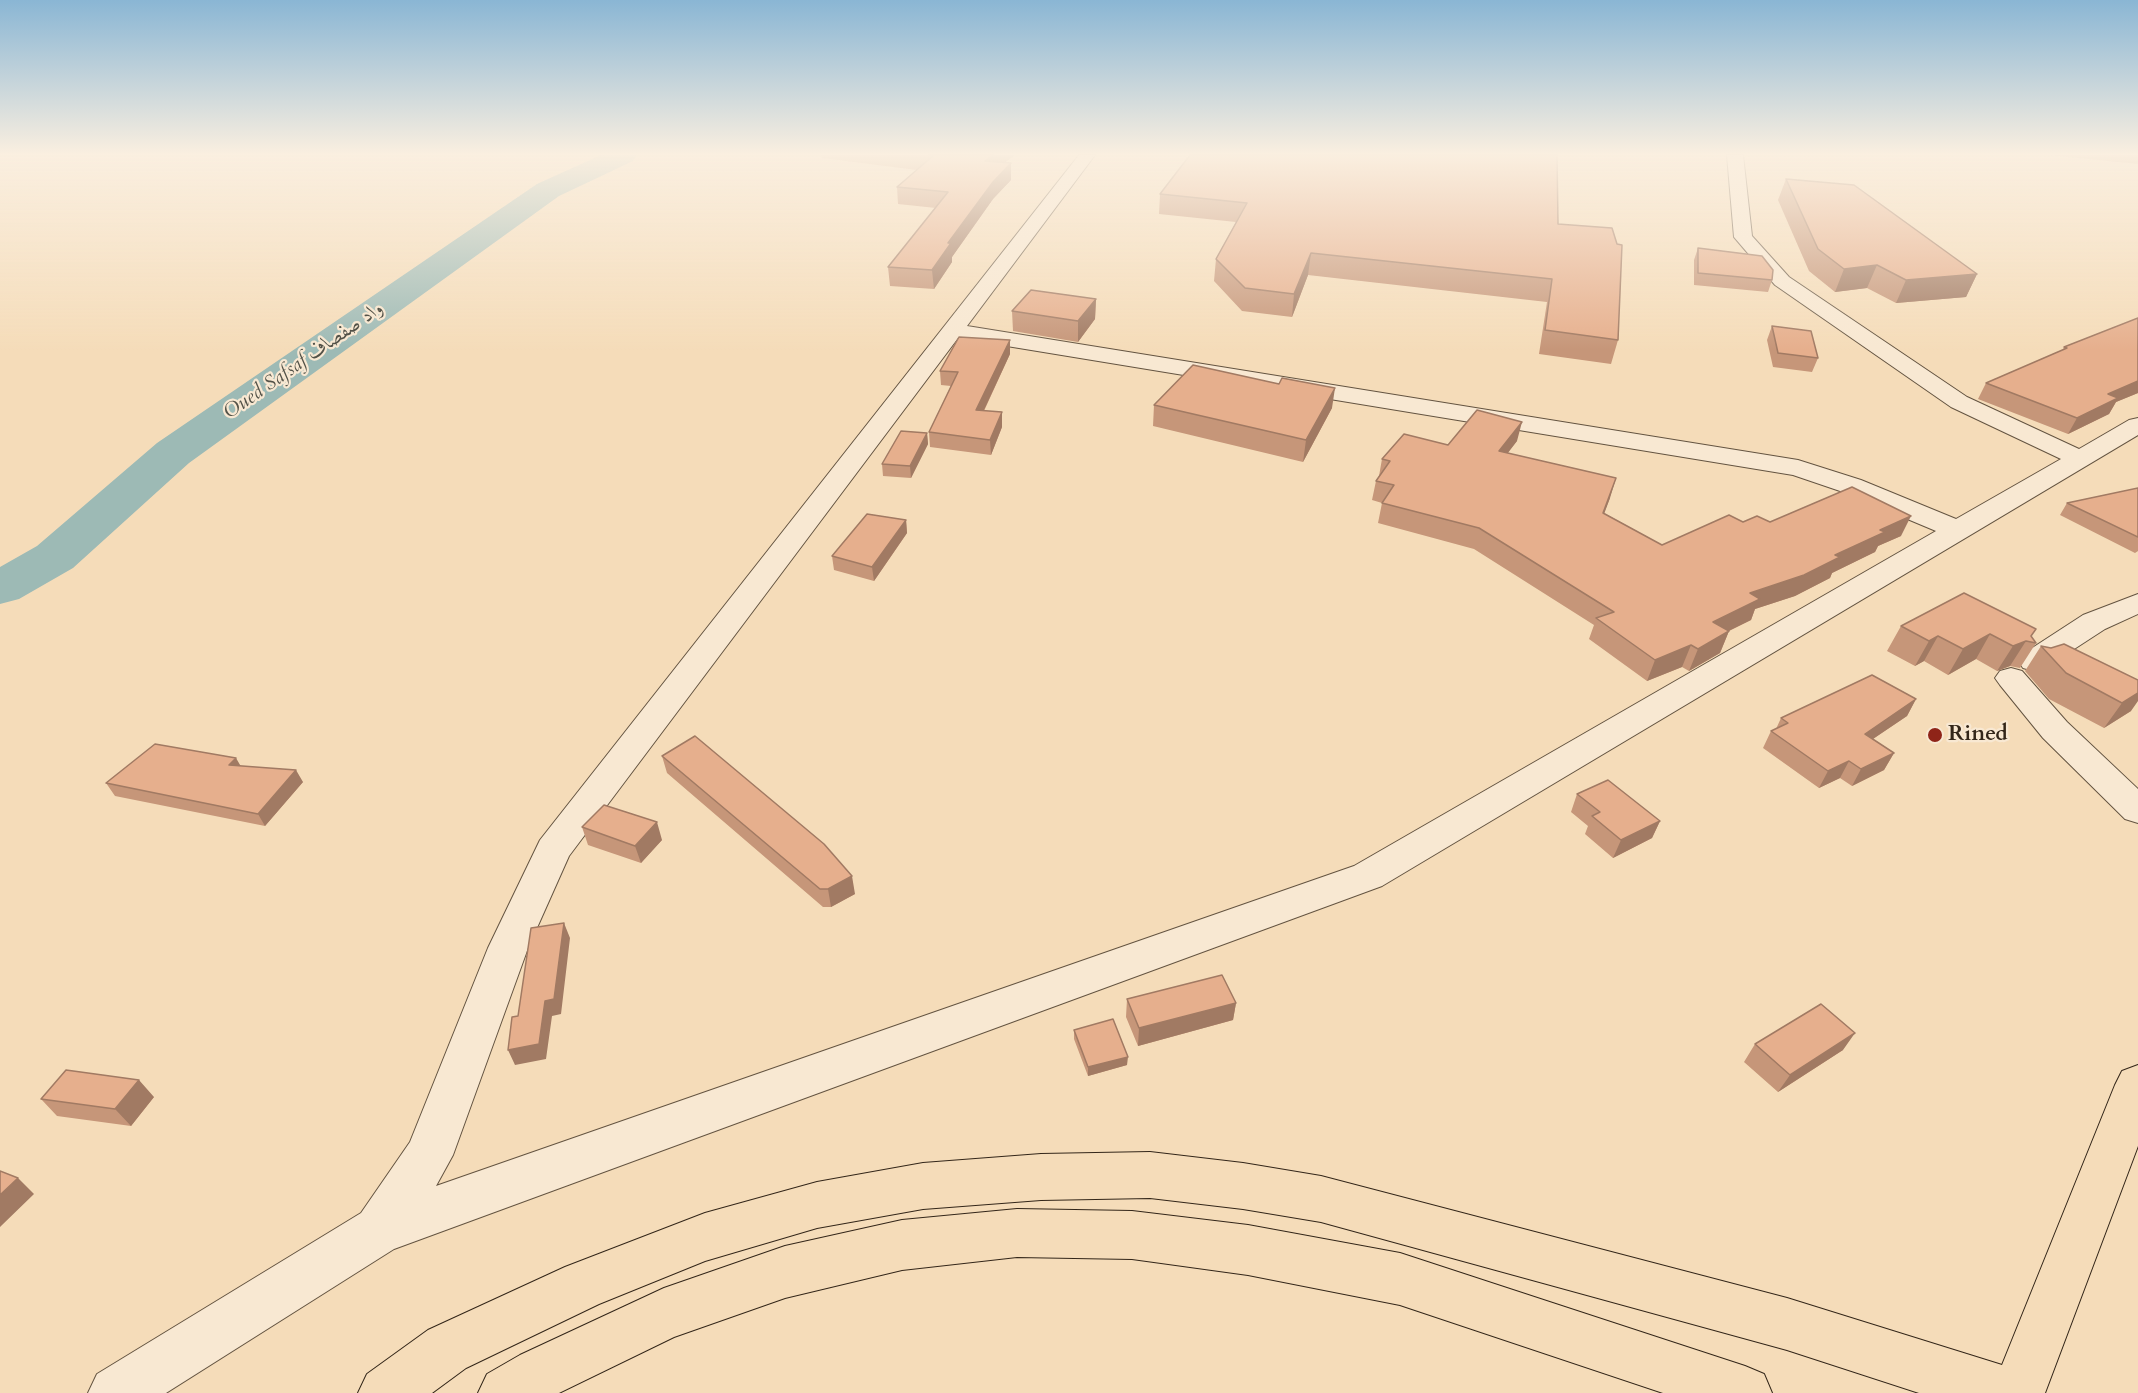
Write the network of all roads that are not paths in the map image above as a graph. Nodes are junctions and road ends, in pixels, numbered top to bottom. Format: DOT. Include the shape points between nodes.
graph roads {
  1 [pos="1036,220"];
  2 [pos="1741,220"];
  3 [pos="951,330"];
  4 [pos="2138,425"];
  5 [pos="2080,459"];
  6 [pos="1958,530"];
  7 [pos="2138,603"];
  8 [pos="2138,810"];
  9 [pos="2138,1085"];
  10 [pos="379,1230"];
  11 [pos="116,1393"];
  12 [pos="386,1393"];
  13 [pos="506,1393"];
  14 [pos="1745,1393"];
  15 [pos="2005,1393"];
  16 [pos="2018,1393"];
  1 -- 3 [label="street"];
  2 -- 5 [label="street" via="1743,237 1782,281 1959,402"];
  3 -- 6 [label="street" via="1798,468"];
  3 -- 10 [label="street" via="554,850 508,948 429,1155"];
  4 -- 5 [label="street"];
  5 -- 6 [label="street"];
  6 -- 10 [label="street" via="1368,876"];
  7 -- 8 [label="street" via="2094,622 2023,670 2055,730"];
  9 -- 16 [label="highway"];
  10 -- 11 [label="street"];
  12 -- 15 [label="highway" via="447,1349 583,1285 705,1237 817,1205 923,1185 1150,1175 1321,1199 1787,1324"];
  13 -- 14 [label="highway" via="664,1314 785,1272 902,1245 1017,1233 1132,1234 1400,1279"];
}
